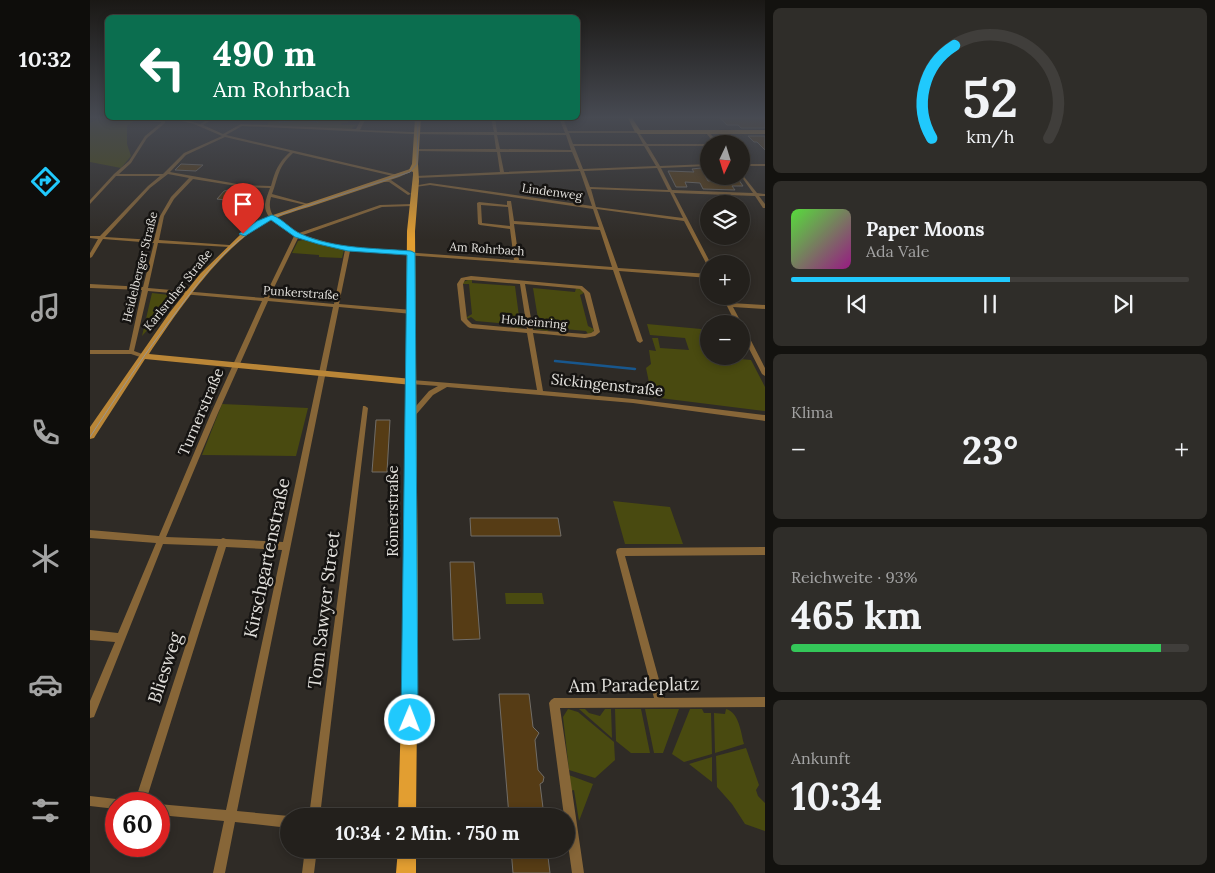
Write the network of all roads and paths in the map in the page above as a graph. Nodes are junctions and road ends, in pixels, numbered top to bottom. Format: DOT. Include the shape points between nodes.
graph roads {
  1 [pos="133,159"];
  2 [pos="180,159"];
  3 [pos="286,159"];
  4 [pos="321,159"];
  5 [pos="414,159"];
  6 [pos="501,159"];
  7 [pos="577,159"];
  8 [pos="654,159"];
  9 [pos="700,165"];
  10 [pos="750,165"];
  11 [pos="658,166"];
  12 [pos="765,166"];
  13 [pos="414,167"];
  14 [pos="581,170"];
  15 [pos="502,173"];
  16 [pos="165,174"];
  17 [pos="115,175"];
  18 [pos="397,176"];
  19 [pos="416,177"];
  20 [pos="191,178"];
  21 [pos="384,181"];
  22 [pos="749,185"];
  23 [pos="415,186"];
  24 [pos="273,187"];
  25 [pos="588,188"];
  26 [pos="671,191"];
  27 [pos="409,194"];
  28 [pos="756,194"];
  29 [pos="270,195"];
  30 [pos="765,195"];
  31 [pos="508,196"];
  32 [pos="90,203"];
  33 [pos="310,204"];
  34 [pos="412,205"];
  35 [pos="509,206"];
  36 [pos="765,207"];
  37 [pos="594,208"];
  38 [pos="272,217"];
  39 [pos="686,220"];
  40 [pos="512,225"];
  41 [pos="602,229"];
  42 [pos="297,235"];
  43 [pos="90,237"];
  44 [pos="102,237"];
  45 [pos="157,240"];
  46 [pos="230,246"];
  47 [pos="348,249"];
  48 [pos="411,253"];
  49 [pos="704,255"];
  50 [pos="90,257"];
  51 [pos="517,261"];
  52 [pos="615,269"];
  53 [pos="700,275"];
  54 [pos="522,282"];
  55 [pos="90,286"];
  56 [pos="145,289"];
  57 [pos="189,293"];
  58 [pos="265,301"];
  59 [pos="730,305"];
  60 [pos="336,306"];
  61 [pos="765,307"];
  62 [pos="412,312"];
  63 [pos="735,315"];
  64 [pos="530,331"];
  65 [pos="640,341"];
  66 [pos="750,345"];
  67 [pos="90,352"];
  68 [pos="131,352"];
  69 [pos="143,356"];
  70 [pos="235,364"];
  71 [pos="322,372"];
  72 [pos="765,374"];
  73 [pos="412,382"];
  74 [pos="446,384"];
  75 [pos="540,392"];
  76 [pos="365,408"];
  77 [pos="412,415"];
  78 [pos="765,418"];
  79 [pos="90,435"];
  80 [pos="90,534"];
  81 [pos="162,540"];
  82 [pos="223,542"];
  83 [pos="286,546"];
  84 [pos="765,551"];
  85 [pos="90,635"];
  86 [pos="121,638"];
  87 [pos="660,702"];
  88 [pos="765,702"];
  89 [pos="90,713"];
  90 [pos="143,792"];
  91 [pos="90,801"];
  92 [pos="105,803"];
  93 [pos="315,808"];
  94 [pos="407,808"];
  95 [pos="170,810"];
  96 [pos="230,817"];
  97 [pos="280,821"];
  98 [pos="309,858"];
  99 [pos="407,858"];
  100 [pos="219,873"];
  101 [pos="308,873"];
  102 [pos="406,873"];
  103 [pos="578,873"];
  1 -- 17 [label="street"];
  2 -- 16 [label="street"];
  3 -- 24 [label="street" via="276,169"];
  4 -- 18 [label="street"];
  5 -- 13 [label="main road"];
  6 -- 15 [label="street"];
  7 -- 14 [label="street"];
  8 -- 11 [label="street"];
  9 -- 11 [label="street"];
  10 -- 12 [label="street"];
  11 -- 14 [label="street"];
  11 -- 26 [label="street"];
  13 -- 18 [label="main road, Karlsruher Straße"];
  13 -- 19 [label="main road, Römerstraße"];
  13 -- 27 [label="main road, Römerstraße"];
  14 -- 15 [label="street"];
  14 -- 25 [label="street"];
  15 -- 19 [label="street"];
  16 -- 17 [label="street"];
  16 -- 20 [label="street"];
  16 -- 44 [label="street"];
  17 -- 32 [label="street"];
  18 -- 21 [label="main road, Karlsruher Straße"];
  19 -- 23 [label="main road, Römerstraße"];
  20 -- 24 [label="street"];
  20 -- 45 [label="street, Heidelberger Straße" via="165,210"];
  21 -- 27 [label="street" via="390,181"];
  21 -- 33 [label="main road, Karlsruher Straße"];
  22 -- 28 [label="street"];
  23 -- 31 [label="street, Lindenweg" via="430,184"];
  23 -- 34 [label="main road, Römerstraße"];
  24 -- 29 [label="street"];
  25 -- 26 [label="street"];
  25 -- 37 [label="street"];
  26 -- 28 [label="street"];
  26 -- 39 [label="street"];
  27 -- 34 [label="main road, Römerstraße"];
  28 -- 30 [label="street"];
  28 -- 36 [label="street"];
  29 -- 33 [label="street"];
  29 -- 38 [label="street" via="267,201"];
  31 -- 35 [label="street"];
  31 -- 37 [label="street, Lindenweg"];
  33 -- 38 [label="main road, Karlsruher Straße"];
  34 -- 42 [label="street" via="382,206"];
  34 -- 48 [label="main road, Römerstraße"];
  35 -- 40 [label="street"];
  35 -- 40 [label="street" via="479,204 480,224"];
  37 -- 39 [label="street, Lindenweg"];
  37 -- 41 [label="street"];
  38 -- 42 [label="street, Am Rohrbach"];
  38 -- 46 [label="main road, Karlsruher Straße" via="252,227"];
  39 -- 49 [label="street"];
  40 -- 41 [label="street"];
  40 -- 51 [label="street"];
  41 -- 52 [label="street"];
  42 -- 47 [label="street, Am Rohrbach"];
  42 -- 58 [label="street, Turnerstraße"];
  43 -- 44 [label="street"];
  44 -- 45 [label="street"];
  44 -- 50 [label="street"];
  45 -- 46 [label="street"];
  45 -- 56 [label="street, Heidelberger Straße"];
  46 -- 57 [label="main road, Karlsruher Straße"];
  47 -- 48 [label="street, Am Rohrbach"];
  47 -- 60 [label="street, Kirschgartenstraße"];
  48 -- 51 [label="street, Am Rohrbach"];
  48 -- 62 [label="main road, Römerstraße"];
  51 -- 52 [label="street, Am Rohrbach"];
  52 -- 53 [label="street, Am Rohrbach"];
  52 -- 65 [label="street"];
  54 -- 64 [label="street"];
  54 -- 64 [label="street, Holbeinring" via="462,280 464,320 473,326"];
  54 -- 64 [label="street, Holbeinring" via="584,289 597,330 588,336"];
  55 -- 56 [label="street, Punkerstraße"];
  56 -- 57 [label="street, Punkerstraße"];
  56 -- 68 [label="street, Heidelberger Straße"];
  57 -- 58 [label="street, Punkerstraße"];
  57 -- 69 [label="main road, Karlsruher Straße"];
  58 -- 60 [label="street, Punkerstraße"];
  58 -- 70 [label="street, Turnerstraße"];
  59 -- 61 [label="street"];
  59 -- 63 [label="street"];
  60 -- 62 [label="street, Punkerstraße"];
  60 -- 71 [label="street, Kirschgartenstraße"];
  62 -- 73 [label="main road, Römerstraße"];
  64 -- 75 [label="street"];
  66 -- 72 [label="street"];
  67 -- 68 [label="street"];
  68 -- 69 [label="street"];
  69 -- 70 [label="main road, Sickingenstraße"];
  69 -- 79 [label="main road, Karlsruher Straße"];
  70 -- 71 [label="main road, Sickingenstraße"];
  70 -- 81 [label="street, Turnerstraße"];
  71 -- 73 [label="main road, Sickingenstraße"];
  71 -- 83 [label="street, Kirschgartenstraße"];
  73 -- 74 [label="street, Sickingenstraße"];
  73 -- 77 [label="main road, Römerstraße"];
  74 -- 75 [label="street, Sickingenstraße"];
  74 -- 77 [label="street" via="431,393"];
  75 -- 78 [label="street, Sickingenstraße"];
  76 -- 93 [label="street, Tom Sawyer Street"];
  77 -- 94 [label="main road, Römerstraße"];
  80 -- 81 [label="street"];
  81 -- 82 [label="street"];
  81 -- 86 [label="street, Turnerstraße"];
  82 -- 83 [label="street"];
  82 -- 90 [label="street, Bliesweg"];
  83 -- 96 [label="street, Kirschgartenstraße"];
  84 -- 87 [label="street" via="620,552"];
  85 -- 86 [label="street"];
  86 -- 89 [label="street, Turnerstraße"];
  87 -- 88 [label="street, Am Paradeplatz"];
  87 -- 103 [label="street, Am Paradeplatz" via="554,703"];
  91 -- 92 [label="street"];
  95 -- 96 [label="street"];
  96 -- 97 [label="street"];
  96 -- 100 [label="street, Kirschgartenstraße"];
  98 -- 101 [label="street"];
  99 -- 102 [label="main road"];
}
